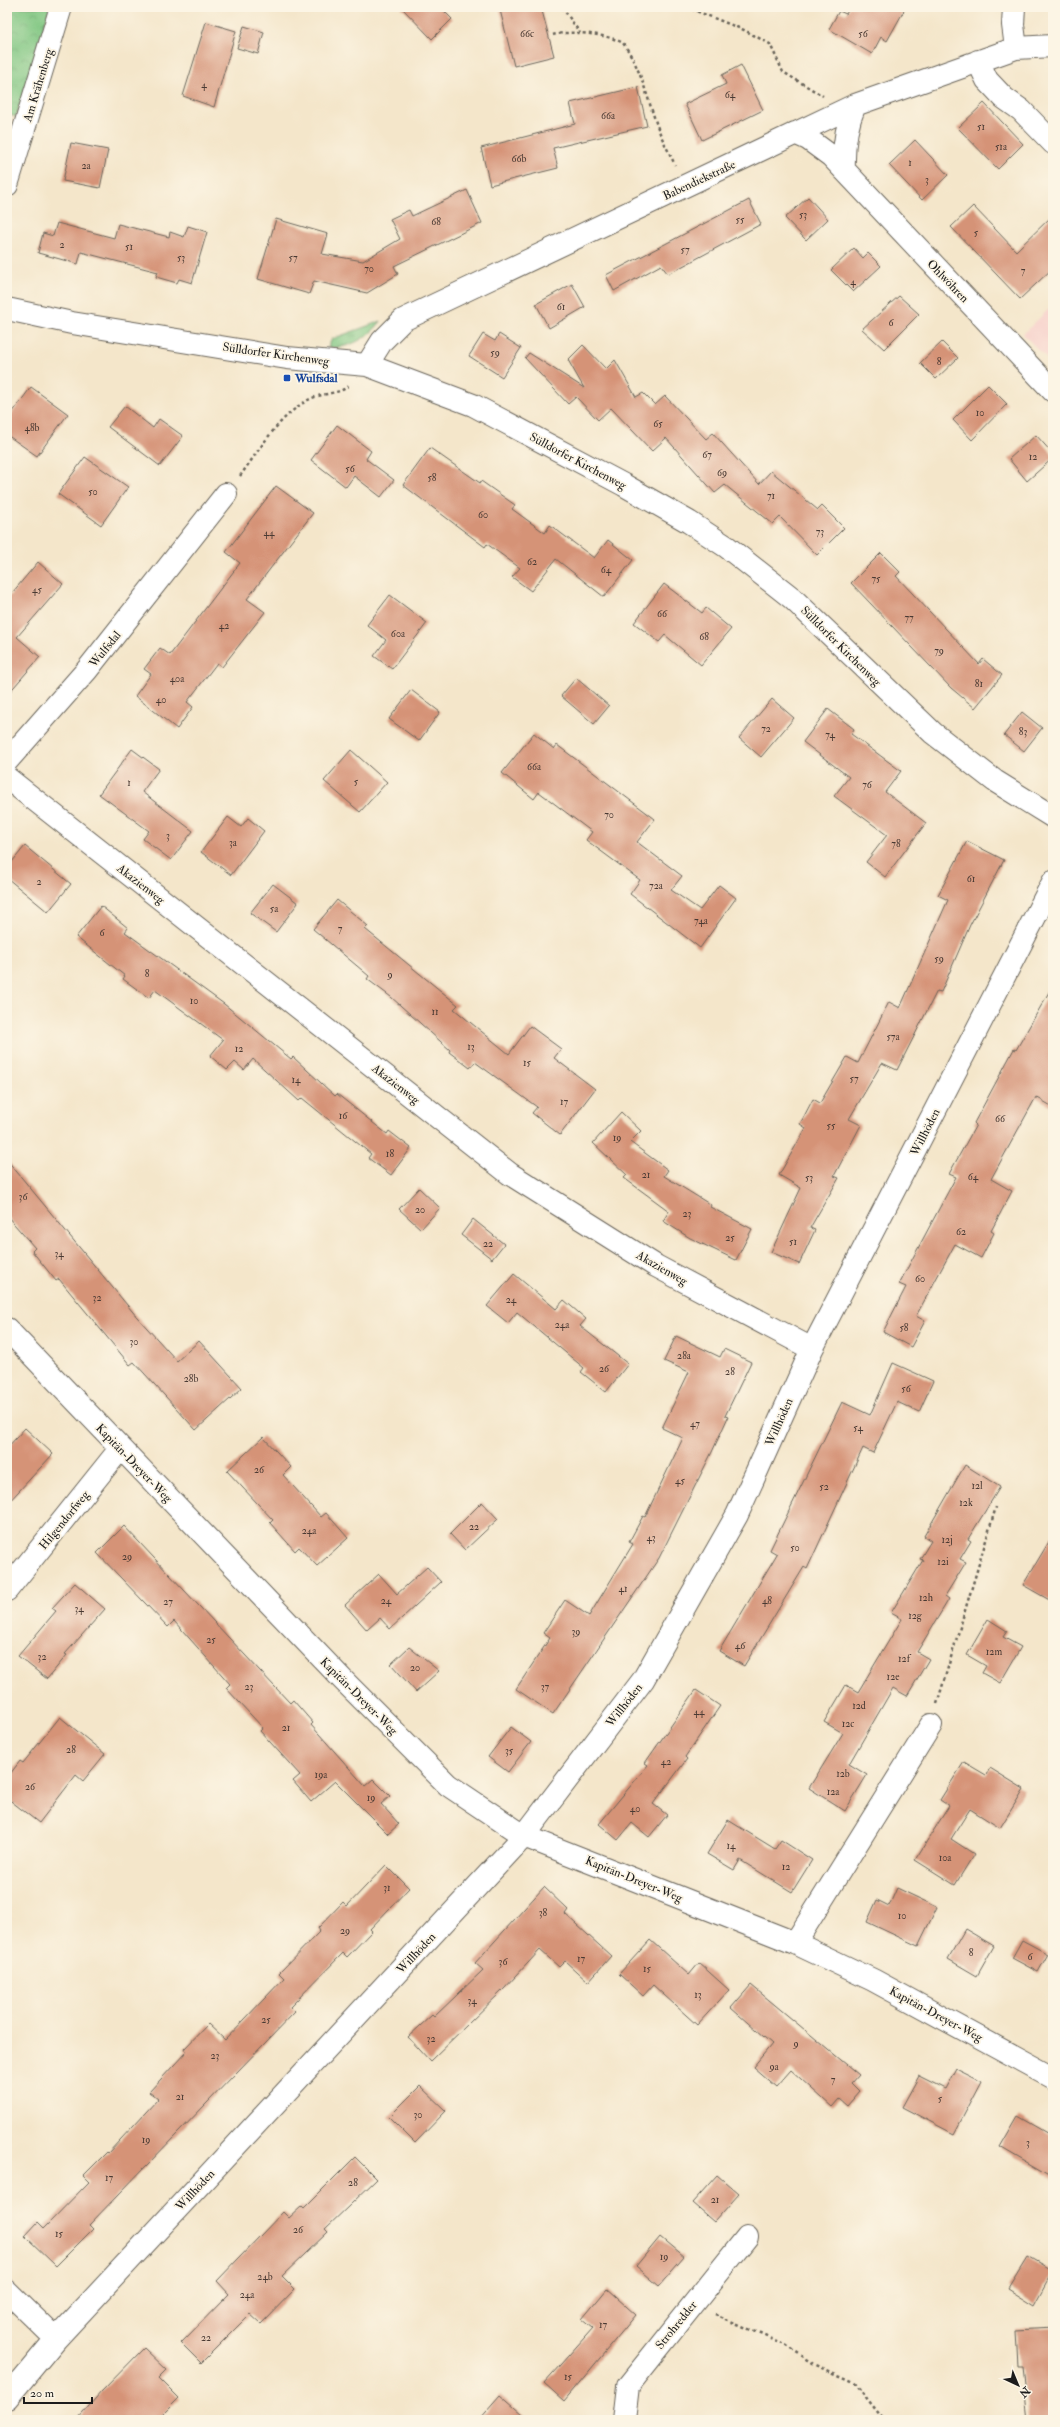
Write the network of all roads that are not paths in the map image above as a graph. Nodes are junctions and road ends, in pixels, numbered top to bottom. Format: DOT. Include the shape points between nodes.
graph roads {
  1 [pos="61,7"];
  2 [pos="1014,7"];
  3 [pos="1053,46"];
  4 [pos="1016,48"];
  5 [pos="978,60"];
  6 [pos="856,105"];
  7 [pos="795,133"];
  8 [pos="1053,143"];
  9 [pos="844,170"];
  10 [pos="7,185"];
  11 [pos="7,309"];
  12 [pos="367,365"];
  13 [pos="1053,390"];
  14 [pos="226,494"];
  15 [pos="7,761"];
  16 [pos="7,778"];
  17 [pos="1053,817"];
  18 [pos="1053,882"];
  19 [pos="7,1329"];
  20 [pos="812,1348"];
  21 [pos="120,1449"];
  22 [pos="7,1590"];
  23 [pos="931,1725"];
  24 [pos="524,1836"];
  25 [pos="795,1943"];
  26 [pos="1053,2078"];
  27 [pos="748,2237"];
  28 [pos="7,2290"];
  29 [pos="56,2339"];
  30 [pos="7,2398"];
  31 [pos="624,2420"];
  1 -- 10 [label="street, Am Krähenberg"];
  2 -- 4 [label="street"];
  3 -- 4 [label="street, Babendiekstraße"];
  4 -- 5 [label="street, Babendiekstraße"];
  5 -- 6 [label="street, Babendiekstraße"];
  5 -- 8 [label="street" via="987,80"];
  6 -- 7 [label="street, Babendiekstraße"];
  6 -- 9 [label="street" via="848,122 843,151"];
  7 -- 9 [label="street, Ohlwöhren" via="819,146"];
  7 -- 12 [label="street, Babendiekstraße" via="403,320 382,342"];
  9 -- 13 [label="street, Ohlwöhren"];
  11 -- 12 [label="street, Sülldorfer Kirchenweg" via="72,323 287,358"];
  12 -- 17 [label="street, Sülldorfer Kirchenweg" via="473,405 696,526 792,598 932,733 995,781"];
  14 -- 15 [label="street, Wulfsdal" via="88,670"];
  16 -- 20 [label="street, Akazienweg" via="510,1174 656,1266"];
  18 -- 20 [label="street, Willhöden"];
  19 -- 21 [label="street, Kapitän-Dreyer-Weg"];
  20 -- 24 [label="street, Willhöden" via="737,1515 643,1680"];
  21 -- 22 [label="street, Hilgendorfweg"];
  21 -- 24 [label="street, Kapitän-Dreyer-Weg" via="448,1785"];
  23 -- 25 [label="street"];
  24 -- 25 [label="street, Kapitän-Dreyer-Weg"];
  24 -- 29 [label="street, Willhöden"];
  25 -- 26 [label="street, Kapitän-Dreyer-Weg" via="873,1980"];
  27 -- 31 [label="street, Strohredder" via="628,2386"];
  28 -- 29 [label="street"];
  29 -- 30 [label="street, Willhöden"];
}
